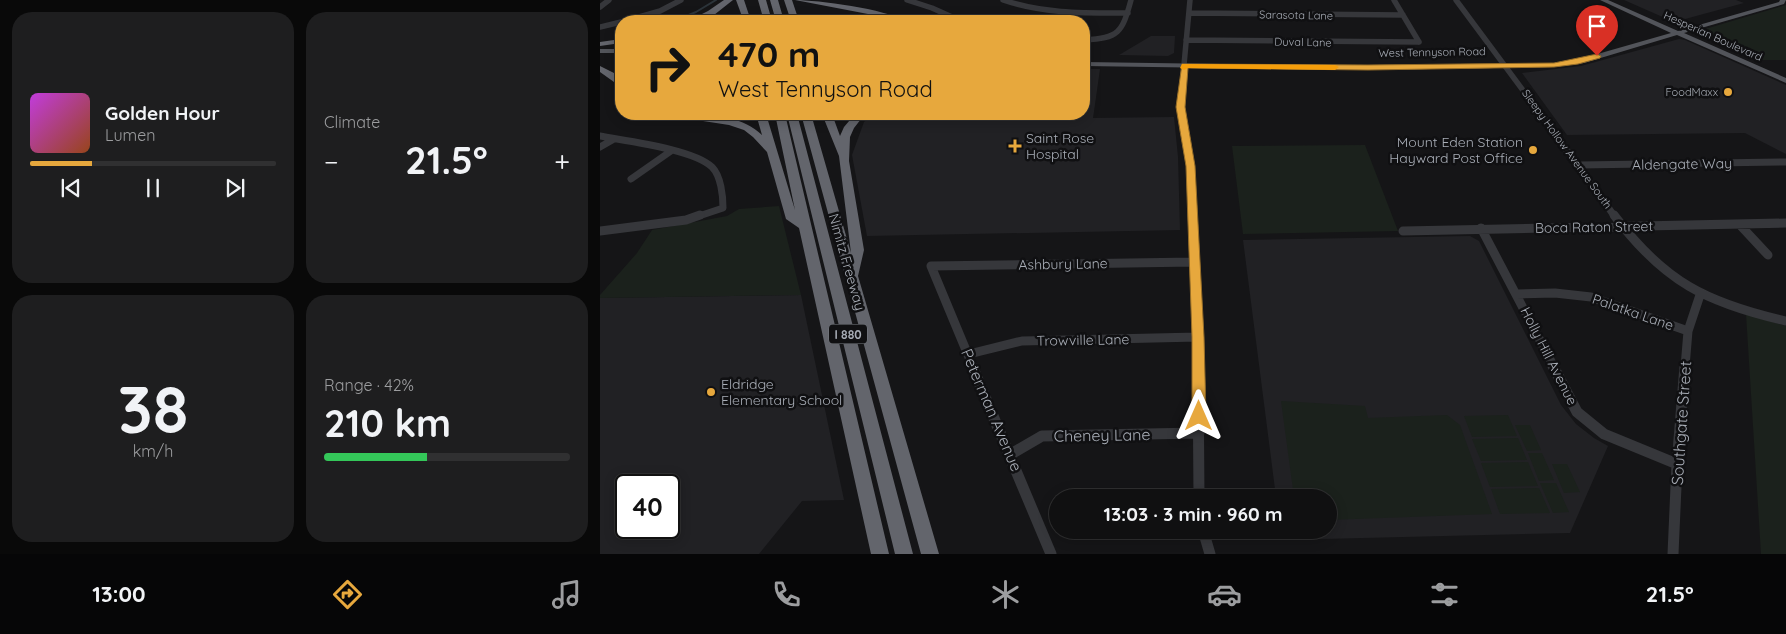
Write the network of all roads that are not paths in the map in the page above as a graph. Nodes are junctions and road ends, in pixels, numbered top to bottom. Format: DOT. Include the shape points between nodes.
graph roads {
  1 [pos="609,0"];
  2 [pos="681,0"];
  3 [pos="729,0"];
  4 [pos="740,0"];
  5 [pos="754,0"];
  6 [pos="762,0"];
  7 [pos="774,0"];
  8 [pos="788,0"];
  9 [pos="798,0"];
  10 [pos="907,0"];
  11 [pos="1003,0"];
  12 [pos="1132,0"];
  13 [pos="1190,0"];
  14 [pos="1394,0"];
  15 [pos="1456,0"];
  16 [pos="1603,0"];
  17 [pos="1617,0"];
  18 [pos="1773,0"];
  19 [pos="1783,0"];
  20 [pos="600,7"];
  21 [pos="1128,13"];
  22 [pos="1190,13"];
  23 [pos="646,15"];
  24 [pos="705,15"];
  25 [pos="745,15"];
  26 [pos="758,15"];
  27 [pos="766,15"];
  28 [pos="778,15"];
  29 [pos="793,15"];
  30 [pos="879,15"];
  31 [pos="948,15"];
  32 [pos="1403,15"];
  33 [pos="615,23"];
  34 [pos="600,27"];
  35 [pos="1670,29"];
  36 [pos="1679,30"];
  37 [pos="1688,31"];
  38 [pos="1090,39"];
  39 [pos="1186,40"];
  40 [pos="615,42"];
  41 [pos="1419,42"];
  42 [pos="600,44"];
  43 [pos="600,51"];
  44 [pos="615,51"];
  45 [pos="600,56"];
  46 [pos="615,56"];
  47 [pos="1090,58"];
  48 [pos="1185,63"];
  49 [pos="1090,64"];
  50 [pos="1504,64"];
  51 [pos="600,69"];
  52 [pos="1786,74"];
  53 [pos="615,80"];
  54 [pos="1786,81"];
  55 [pos="712,120"];
  56 [pos="762,120"];
  57 [pos="781,120"];
  58 [pos="794,120"];
  59 [pos="808,120"];
  60 [pos="829,120"];
  61 [pos="855,120"];
  62 [pos="600,136"];
  63 [pos="614,139"];
  64 [pos="600,147"];
  65 [pos="770,150"];
  66 [pos="671,151"];
  67 [pos="844,161"];
  68 [pos="1786,162"];
  69 [pos="1579,165"];
  70 [pos="631,179"];
  71 [pos="1786,224"];
  72 [pos="1740,225"];
  73 [pos="804,226"];
  74 [pos="1624,226"];
  75 [pos="1480,228"];
  76 [pos="603,230"];
  77 [pos="1403,231"];
  78 [pos="600,239"];
  79 [pos="1768,255"];
  80 [pos="1194,262"];
  81 [pos="932,266"];
  82 [pos="851,278"];
  83 [pos="1517,294"];
  84 [pos="1700,295"];
  85 [pos="1786,321"];
  86 [pos="1688,331"];
  87 [pos="1198,337"];
  88 [pos="969,354"];
  89 [pos="1199,434"];
  90 [pos="1011,454"];
  91 [pos="1677,464"];
  92 [pos="1199,489"];
  93 [pos="1206,539"];
  94 [pos="880,554"];
  95 [pos="904,554"];
  96 [pos="930,554"];
  97 [pos="1051,554"];
  98 [pos="1210,554"];
  99 [pos="1673,554"];
  1 -- 20 [label="street"];
  2 -- 23 [label="street"];
  3 -- 24 [label="highway"];
  4 -- 25 [label="highway"];
  5 -- 26 [label="highway"];
  6 -- 27 [label="highway"];
  7 -- 28 [label="highway"];
  8 -- 29 [label="highway"];
  9 -- 30 [label="highway"];
  10 -- 31 [label="street"];
  11 -- 21 [label="street" via="1028,8"];
  12 -- 21 [label="street"];
  13 -- 22 [label="street"];
  14 -- 32 [label="street"];
  15 -- 50 [label="street, Sleepy Hollow Avenue South"];
  16 -- 35 [label="main road, Hesperian Boulevard"];
  17 -- 36 [label="main road, Hesperian Boulevard"];
  18 -- 36 [label="main road, West Tennyson Road"];
  19 -- 37 [label="main road, West Tennyson Road" via="1782,3"];
  21 -- 38 [label="street" via="1121,32"];
  22 -- 32 [label="street, Sarasota Lane"];
  22 -- 39 [label="street"];
  32 -- 41 [label="street"];
  33 -- 34 [label="street"];
  35 -- 36 [label="main road, Hesperian Boulevard"];
  35 -- 50 [label="main road, West Tennyson Road" via="1572,58"];
  36 -- 37 [label="main road, West Tennyson Road"];
  36 -- 50 [label="main road, West Tennyson Road" via="1578,62"];
  36 -- 54 [label="main road, Hesperian Boulevard"];
  37 -- 52 [label="main road, Hesperian Boulevard"];
  39 -- 41 [label="street, Duval Lane"];
  39 -- 48 [label="street"];
  40 -- 42 [label="highway"];
  43 -- 44 [label="main road"];
  45 -- 46 [label="main road"];
  47 -- 48 [label="main road, West Tennyson Road"];
  48 -- 49 [label="main road, West Tennyson Road"];
  48 -- 50 [label="main road, West Tennyson Road" via="1365,68"];
  48 -- 80 [label="street" via="1180,107 1190,166"];
  50 -- 69 [label="street, Sleepy Hollow Avenue South"];
  51 -- 53 [label="highway"];
  55 -- 65 [label="highway" via="747,129"];
  56 -- 65 [label="highway"];
  57 -- 73 [label="highway, I 880"];
  58 -- 95 [label="highway, I 880"];
  59 -- 82 [label="highway, Nimitz Freeway / I 880"];
  60 -- 67 [label="highway"];
  61 -- 67 [label="highway" via="845,136"];
  62 -- 63 [label="street"];
  63 -- 64 [label="street"];
  63 -- 66 [label="street"];
  65 -- 73 [label="highway" via="792,219"];
  66 -- 70 [label="street"];
  66 -- 76 [label="street" via="694,156 713,168 724,198 724,208 686,220"];
  67 -- 82 [label="highway" via="858,250"];
  68 -- 69 [label="street, Aldengate Way"];
  69 -- 74 [label="street, Sleepy Hollow Avenue South"];
  71 -- 72 [label="street, Boca Raton Street"];
  72 -- 74 [label="street, Boca Raton Street"];
  72 -- 79 [label="street"];
  73 -- 94 [label="highway, I 880"];
  74 -- 75 [label="street, Boca Raton Street"];
  74 -- 84 [label="street, Sleepy Hollow Avenue South" via="1652,260"];
  75 -- 77 [label="street, Boca Raton Street"];
  75 -- 83 [label="street, Holly Hill Avenue"];
  76 -- 78 [label="street"];
  80 -- 81 [label="street, Ashbury Lane"];
  80 -- 87 [label="street"];
  81 -- 88 [label="street, Peterman Avenue"];
  82 -- 96 [label="highway, Nimitz Freeway / I 880"];
  83 -- 86 [label="street, Palatka Lane" via="1555,293 1591,297"];
  83 -- 91 [label="street, Holly Hill Avenue" via="1577,412 1604,434"];
  84 -- 85 [label="street, Sleepy Hollow Avenue South"];
  84 -- 86 [label="street, Southgate Street"];
  86 -- 91 [label="street, Southgate Street"];
  87 -- 88 [label="street, Trowville Lane" via="1022,341"];
  87 -- 89 [label="street"];
  88 -- 90 [label="street, Peterman Avenue"];
  89 -- 90 [label="street, Cheney Lane" via="1042,436"];
  89 -- 92 [label="street"];
  90 -- 97 [label="street, Peterman Avenue"];
  91 -- 99 [label="street, Southgate Street"];
  93 -- 98 [label="street"];
}
